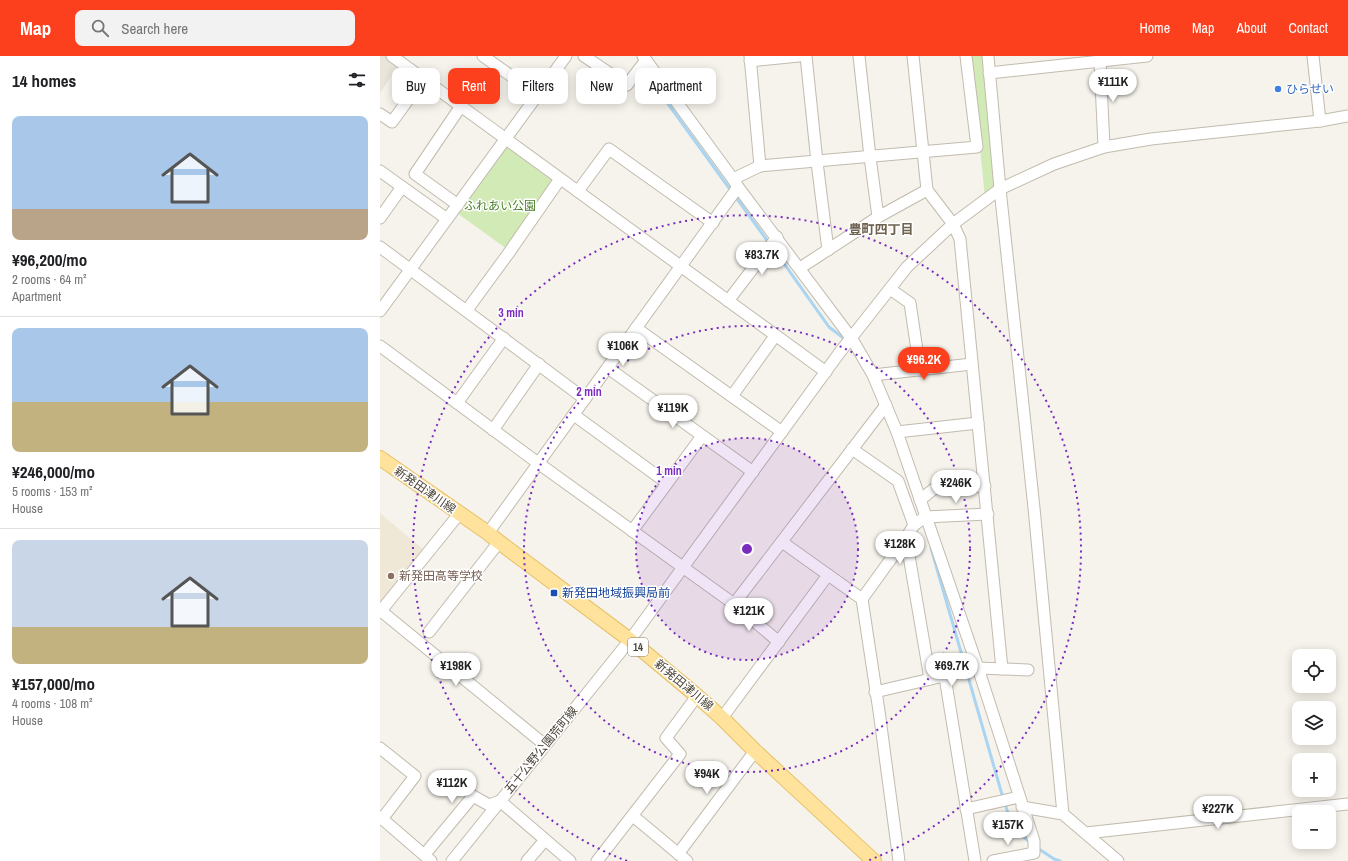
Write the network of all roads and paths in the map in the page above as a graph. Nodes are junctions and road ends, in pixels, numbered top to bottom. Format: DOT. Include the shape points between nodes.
graph roads {
  1 [pos="392,56"];
  2 [pos="483,56"];
  3 [pos="566,56"];
  4 [pos="584,56"];
  5 [pos="799,56"];
  6 [pos="806,56"];
  7 [pos="859,56"];
  8 [pos="913,56"];
  9 [pos="966,56"];
  10 [pos="988,56"];
  11 [pos="1147,56"];
  12 [pos="1313,56"];
  13 [pos="644,58"];
  14 [pos="750,58"];
  15 [pos="1100,61"];
  16 [pos="409,68"];
  17 [pos="557,68"];
  18 [pos="989,73"];
  19 [pos="508,74"];
  20 [pos="440,91"];
  21 [pos="405,104"];
  22 [pos="531,104"];
  23 [pos="461,106"];
  24 [pos="380,114"];
  25 [pos="1348,116"];
  26 [pos="1320,121"];
  27 [pos="506,139"];
  28 [pos="1104,147"];
  29 [pos="924,152"];
  30 [pos="870,157"];
  31 [pos="817,162"];
  32 [pos="760,166"];
  33 [pos="380,171"];
  34 [pos="560,178"];
  35 [pos="736,183"];
  36 [pos="402,186"];
  37 [pos="1000,189"];
  38 [pos="927,190"];
  39 [pos="578,192"];
  40 [pos="458,205"];
  41 [pos="878,217"];
  42 [pos="380,218"];
  43 [pos="447,219"];
  44 [pos="713,223"];
  45 [pos="953,224"];
  46 [pos="777,238"];
  47 [pos="380,247"];
  48 [pos="828,250"];
  49 [pos="681,267"];
  50 [pos="800,268"];
  51 [pos="411,269"];
  52 [pos="890,289"];
  53 [pos="728,301"];
  54 [pos="466,310"];
  55 [pos="380,311"];
  56 [pos="636,328"];
  57 [pos="775,336"];
  58 [pos="504,338"];
  59 [pos="852,339"];
  60 [pos="380,346"];
  61 [pos="538,364"];
  62 [pos="972,364"];
  63 [pos="608,368"];
  64 [pos="920,370"];
  65 [pos="826,372"];
  66 [pos="873,375"];
  67 [pos="732,396"];
  68 [pos="585,399"];
  69 [pos="457,403"];
  70 [pos="886,405"];
  71 [pos="574,415"];
  72 [pos="978,423"];
  73 [pos="493,430"];
  74 [pos="782,432"];
  75 [pos="896,432"];
  76 [pos="702,436"];
  77 [pos="852,449"];
  78 [pos="380,458"];
  79 [pos="538,464"];
  80 [pos="753,472"];
  81 [pos="667,483"];
  82 [pos="985,486"];
  83 [pos="920,500"];
  84 [pos="459,514"];
  85 [pos="988,514"];
  86 [pos="925,517"];
  87 [pos="914,525"];
  88 [pos="632,531"];
  89 [pos="494,538"];
  90 [pos="906,538"];
  91 [pos="782,542"];
  92 [pos="683,568"];
  93 [pos="828,575"];
  94 [pos="862,599"];
  95 [pos="734,604"];
  96 [pos="381,612"];
  97 [pos="429,632"];
  98 [pos="630,640"];
  99 [pos="779,642"];
  100 [pos="978,668"];
  101 [pos="1002,669"];
  102 [pos="1028,670"];
  103 [pos="945,677"];
  104 [pos="930,680"];
  105 [pos="875,692"];
  106 [pos="697,696"];
  107 [pos="722,718"];
  108 [pos="545,745"];
  109 [pos="380,748"];
  110 [pos="755,751"];
  111 [pos="500,801"];
  112 [pos="1020,802"];
  113 [pos="1348,804"];
  114 [pos="966,810"];
  115 [pos="1063,814"];
  116 [pos="633,816"];
  117 [pos="381,818"];
  118 [pos="1086,833"];
  119 [pos="545,840"];
  120 [pos="678,854"];
  121 [pos="428,858"];
  122 [pos="452,861"];
  123 [pos="527,861"];
  124 [pos="570,861"];
  125 [pos="597,861"];
  126 [pos="687,861"];
  127 [pos="874,861"];
  128 [pos="899,861"];
  129 [pos="975,861"];
  130 [pos="993,861"];
  131 [pos="1118,861"];
  1 -- 16 [label="street"];
  2 -- 19 [label="street"];
  3 -- 17 [label="street"];
  4 -- 13 [label="street" via="627,85"];
  5 -- 14 [label="street"];
  6 -- 31 [label="street"];
  7 -- 30 [label="street"];
  8 -- 29 [label="street"];
  9 -- 29 [label="street" via="977,147"];
  10 -- 18 [label="street"];
  11 -- 15 [label="street"];
  12 -- 26 [label="street"];
  13 -- 35 [label="street"];
  14 -- 32 [label="street"];
  15 -- 18 [label="street"];
  15 -- 28 [label="street"];
  18 -- 37 [label="street"];
  20 -- 23 [label="street"];
  21 -- 24 [label="street" via="392,122"];
  22 -- 27 [label="street"];
  23 -- 27 [label="street"];
  23 -- 40 [label="street" via="415,174"];
  25 -- 26 [label="street, 五十公野公園荒町線"];
  26 -- 28 [label="street, 五十公野公園荒町線" via="1151,139"];
  27 -- 34 [label="street"];
  27 -- 40 [label="street"];
  28 -- 37 [label="street, 五十公野公園荒町線" via="1054,164"];
  29 -- 30 [label="street"];
  29 -- 38 [label="street"];
  30 -- 31 [label="street"];
  30 -- 41 [label="street"];
  31 -- 32 [label="street"];
  31 -- 48 [label="street"];
  32 -- 35 [label="street"];
  33 -- 36 [label="street"];
  34 -- 39 [label="street"];
  34 -- 54 [label="street"];
  35 -- 44 [label="street"];
  35 -- 46 [label="street"];
  36 -- 42 [label="street"];
  36 -- 43 [label="street"];
  37 -- 45 [label="street, 五十公野公園荒町線"];
  37 -- 115 [label="street"];
  38 -- 41 [label="street"];
  38 -- 45 [label="street"];
  39 -- 44 [label="street" via="609,149"];
  39 -- 49 [label="street"];
  40 -- 43 [label="street"];
  41 -- 48 [label="street"];
  43 -- 51 [label="street"];
  44 -- 49 [label="street"];
  45 -- 52 [label="street, 五十公野公園荒町線" via="907,267"];
  45 -- 62 [label="street" via="960,239"];
  46 -- 50 [label="street"];
  46 -- 53 [label="street"];
  47 -- 51 [label="street"];
  48 -- 50 [label="street"];
  49 -- 53 [label="street"];
  49 -- 56 [label="street"];
  50 -- 59 [label="street"];
  51 -- 54 [label="street"];
  51 -- 55 [label="street"];
  52 -- 59 [label="street, 五十公野公園荒町線"];
  52 -- 64 [label="street" via="910,303"];
  53 -- 57 [label="street"];
  54 -- 58 [label="street"];
  56 -- 63 [label="street"];
  56 -- 67 [label="street"];
  57 -- 65 [label="street"];
  57 -- 67 [label="street"];
  58 -- 61 [label="street"];
  58 -- 69 [label="street"];
  59 -- 65 [label="street, 五十公野公園荒町線"];
  59 -- 66 [label="street"];
  60 -- 69 [label="street"];
  61 -- 68 [label="street"];
  61 -- 73 [label="street"];
  62 -- 64 [label="street"];
  62 -- 72 [label="street"];
  63 -- 68 [label="street"];
  63 -- 76 [label="street"];
  64 -- 66 [label="street"];
  65 -- 74 [label="street, 五十公野公園荒町線"];
  66 -- 70 [label="street"];
  67 -- 74 [label="street"];
  68 -- 71 [label="street"];
  69 -- 73 [label="street"];
  70 -- 75 [label="street"];
  70 -- 77 [label="street"];
  71 -- 79 [label="street"];
  71 -- 81 [label="street"];
  72 -- 75 [label="street"];
  72 -- 82 [label="street"];
  73 -- 79 [label="street"];
  74 -- 80 [label="street, 五十公野公園荒町線"];
  75 -- 83 [label="street"];
  76 -- 80 [label="street"];
  76 -- 81 [label="street"];
  77 -- 87 [label="street" via="898,481"];
  77 -- 91 [label="street"];
  78 -- 84 [label="main road, 新発田津川線 / 14"];
  79 -- 88 [label="street"];
  79 -- 89 [label="street"];
  80 -- 92 [label="street, 五十公野公園荒町線"];
  81 -- 88 [label="street"];
  82 -- 83 [label="street" via="935,488"];
  82 -- 85 [label="street"];
  83 -- 86 [label="street"];
  84 -- 89 [label="main road, 新発田津川線 / 14"];
  84 -- 96 [label="street"];
  85 -- 86 [label="street"];
  85 -- 101 [label="street"];
  86 -- 87 [label="street"];
  86 -- 100 [label="street"];
  87 -- 90 [label="street"];
  88 -- 92 [label="street"];
  89 -- 97 [label="street"];
  89 -- 98 [label="main road, 新発田津川線 / 14"];
  90 -- 94 [label="street"];
  90 -- 104 [label="street"];
  91 -- 93 [label="street"];
  91 -- 95 [label="street"];
  92 -- 95 [label="street"];
  92 -- 98 [label="street, 五十公野公園荒町線"];
  93 -- 94 [label="street"];
  93 -- 99 [label="street"];
  94 -- 105 [label="street"];
  95 -- 99 [label="street"];
  96 -- 108 [label="street"];
  98 -- 106 [label="main road, 新発田津川線 / 14"];
  98 -- 108 [label="street, 五十公野公園荒町線"];
  99 -- 107 [label="street"];
  100 -- 101 [label="street"];
  100 -- 103 [label="street"];
  100 -- 112 [label="street"];
  101 -- 102 [label="street"];
  103 -- 104 [label="street"];
  103 -- 114 [label="street"];
  104 -- 105 [label="street"];
  105 -- 128 [label="street"];
  106 -- 107 [label="main road, 新発田津川線 / 14"];
  106 -- 116 [label="street" via="666,738 680,754"];
  107 -- 110 [label="main road, 新発田津川線 / 14"];
  108 -- 111 [label="street, 五十公野公園荒町線"];
  109 -- 117 [label="street" via="415,776"];
  110 -- 120 [label="street"];
  110 -- 127 [label="main road, 新発田津川線 / 14"];
  111 -- 119 [label="street"];
  111 -- 121 [label="street" via="488,805 473,796"];
  111 -- 122 [label="street, 五十公野公園荒町線"];
  112 -- 114 [label="street"];
  112 -- 115 [label="street"];
  112 -- 130 [label="street" via="1034,853"];
  113 -- 118 [label="street"];
  114 -- 129 [label="street"];
  115 -- 118 [label="street"];
  116 -- 120 [label="street"];
  116 -- 125 [label="street"];
  117 -- 121 [label="street"];
  118 -- 131 [label="street"];
  119 -- 123 [label="street"];
  119 -- 124 [label="street"];
  120 -- 126 [label="street"];
}
